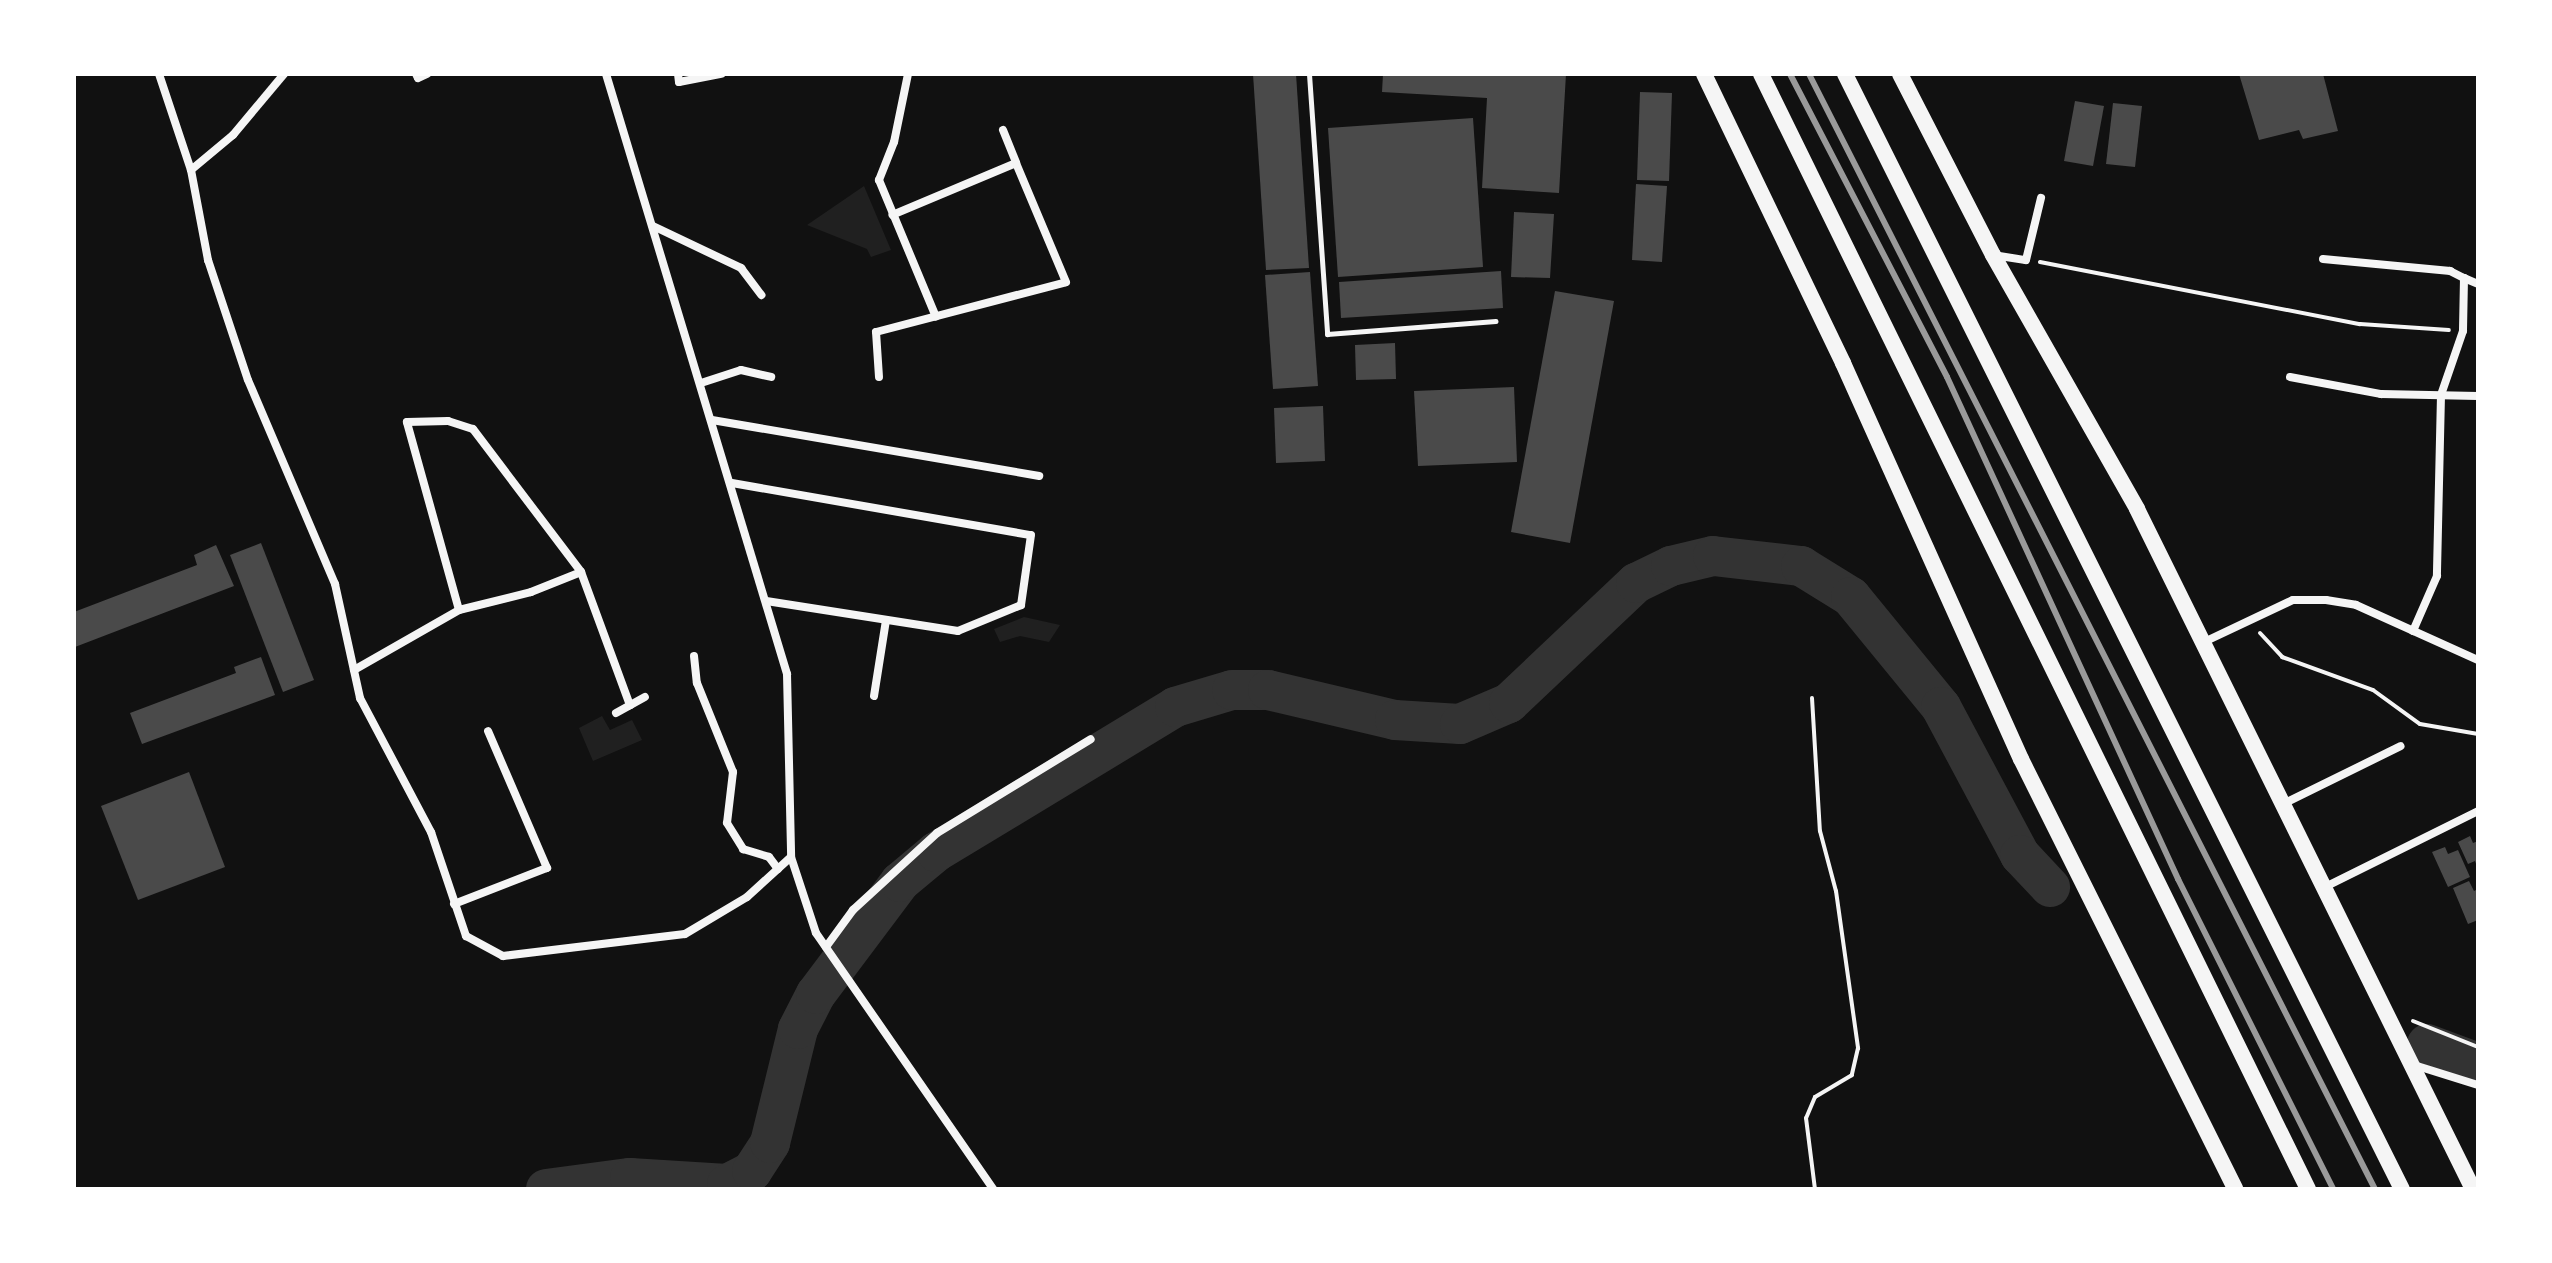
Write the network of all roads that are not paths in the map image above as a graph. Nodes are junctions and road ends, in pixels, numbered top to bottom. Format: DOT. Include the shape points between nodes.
graph roads {
  1 [pos="159,74"];
  2 [pos="284,74"];
  3 [pos="416,74"];
  4 [pos="427,74"];
  5 [pos="606,74"];
  6 [pos="678,74"];
  7 [pos="721,74"];
  8 [pos="908,74"];
  9 [pos="1309,74"];
  10 [pos="1704,74"];
  11 [pos="1761,74"];
  12 [pos="1845,74"];
  13 [pos="1900,74"];
  14 [pos="1003,130"];
  15 [pos="1016,163"];
  16 [pos="191,170"];
  17 [pos="2041,198"];
  18 [pos="892,215"];
  19 [pos="653,226"];
  20 [pos="1993,255"];
  21 [pos="2323,259"];
  22 [pos="2464,278"];
  23 [pos="2478,284"];
  24 [pos="761,295"];
  25 [pos="936,317"];
  26 [pos="1495,321"];
  27 [pos="771,377"];
  28 [pos="879,377"];
  29 [pos="2290,377"];
  30 [pos="701,383"];
  31 [pos="2441,395"];
  32 [pos="2478,396"];
  33 [pos="712,420"];
  34 [pos="1039,476"];
  35 [pos="732,483"];
  36 [pos="581,572"];
  37 [pos="766,601"];
  38 [pos="459,610"];
  39 [pos="886,620"];
  40 [pos="2413,631"];
  41 [pos="2204,642"];
  42 [pos="694,656"];
  43 [pos="2478,660"];
  44 [pos="354,670"];
  45 [pos="874,696"];
  46 [pos="645,697"];
  47 [pos="630,705"];
  48 [pos="616,713"];
  49 [pos="488,731"];
  50 [pos="1091,739"];
  51 [pos="2401,746"];
  52 [pos="2283,804"];
  53 [pos="2478,811"];
  54 [pos="791,857"];
  55 [pos="778,869"];
  56 [pos="2325,887"];
  57 [pos="454,904"];
  58 [pos="827,949"];
  59 [pos="2412,1064"];
  60 [pos="2478,1085"];
  61 [pos="2399,1182"];
  62 [pos="993,1189"];
  63 [pos="2235,1189"];
  64 [pos="2308,1189"];
  65 [pos="2473,1189"];
  1 -- 16 [label="street"];
  2 -- 16 [label="street" via="233,135"];
  3 -- 4 [label="street"];
  5 -- 19 [label="street"];
  6 -- 7 [label="street" via="679,82"];
  8 -- 18 [label="street" via="894,142 879,180"];
  9 -- 26 [label="lane" via="1327,334"];
  10 -- 63 [label="main road" via="1843,363 2021,759"];
  11 -- 64 [label="main road"];
  12 -- 61 [label="main road"];
  13 -- 20 [label="main road"];
  14 -- 15 [label="street"];
  15 -- 18 [label="street"];
  15 -- 25 [label="street" via="1066,282"];
  16 -- 44 [label="street" via="208,260 248,380 335,584"];
  17 -- 20 [label="street" via="2026,260"];
  18 -- 25 [label="street"];
  19 -- 24 [label="street" via="741,268"];
  19 -- 30 [label="street"];
  20 -- 41 [label="main road" via="2137,509"];
  21 -- 22 [label="street" via="2450,271"];
  22 -- 23 [label="street"];
  22 -- 31 [label="street" via="2463,331"];
  25 -- 28 [label="street" via="876,332"];
  27 -- 30 [label="street" via="741,370"];
  29 -- 31 [label="street" via="2381,394"];
  30 -- 33 [label="street"];
  31 -- 32 [label="street"];
  31 -- 40 [label="street" via="2437,576"];
  33 -- 34 [label="street"];
  33 -- 35 [label="street"];
  35 -- 37 [label="street"];
  35 -- 39 [label="street" via="1031,535 1021,605 958,631"];
  36 -- 38 [label="street" via="531,592"];
  36 -- 38 [label="street" via="473,429 448,421 407,422"];
  36 -- 47 [label="street"];
  37 -- 39 [label="street"];
  37 -- 54 [label="street" via="787,674"];
  38 -- 44 [label="street"];
  39 -- 45 [label="street"];
  40 -- 41 [label="street" via="2356,605 2293,600"];
  40 -- 43 [label="street"];
  41 -- 52 [label="main road"];
  42 -- 55 [label="street" via="697,683 733,772 727,823 743,849 769,857"];
  44 -- 57 [label="street" via="360,698 431,832"];
  46 -- 47 [label="street"];
  47 -- 48 [label="street"];
  49 -- 57 [label="street" via="547,868"];
  50 -- 58 [label="street" via="937,833 853,910"];
  51 -- 52 [label="street"];
  52 -- 56 [label="main road"];
  53 -- 56 [label="street"];
  54 -- 55 [label="street"];
  54 -- 58 [label="street" via="816,933"];
  55 -- 57 [label="street" via="747,897 685,934 503,956 466,936"];
  56 -- 59 [label="main road"];
  58 -- 62 [label="street"];
  59 -- 60 [label="street"];
  59 -- 65 [label="main road"];
}
